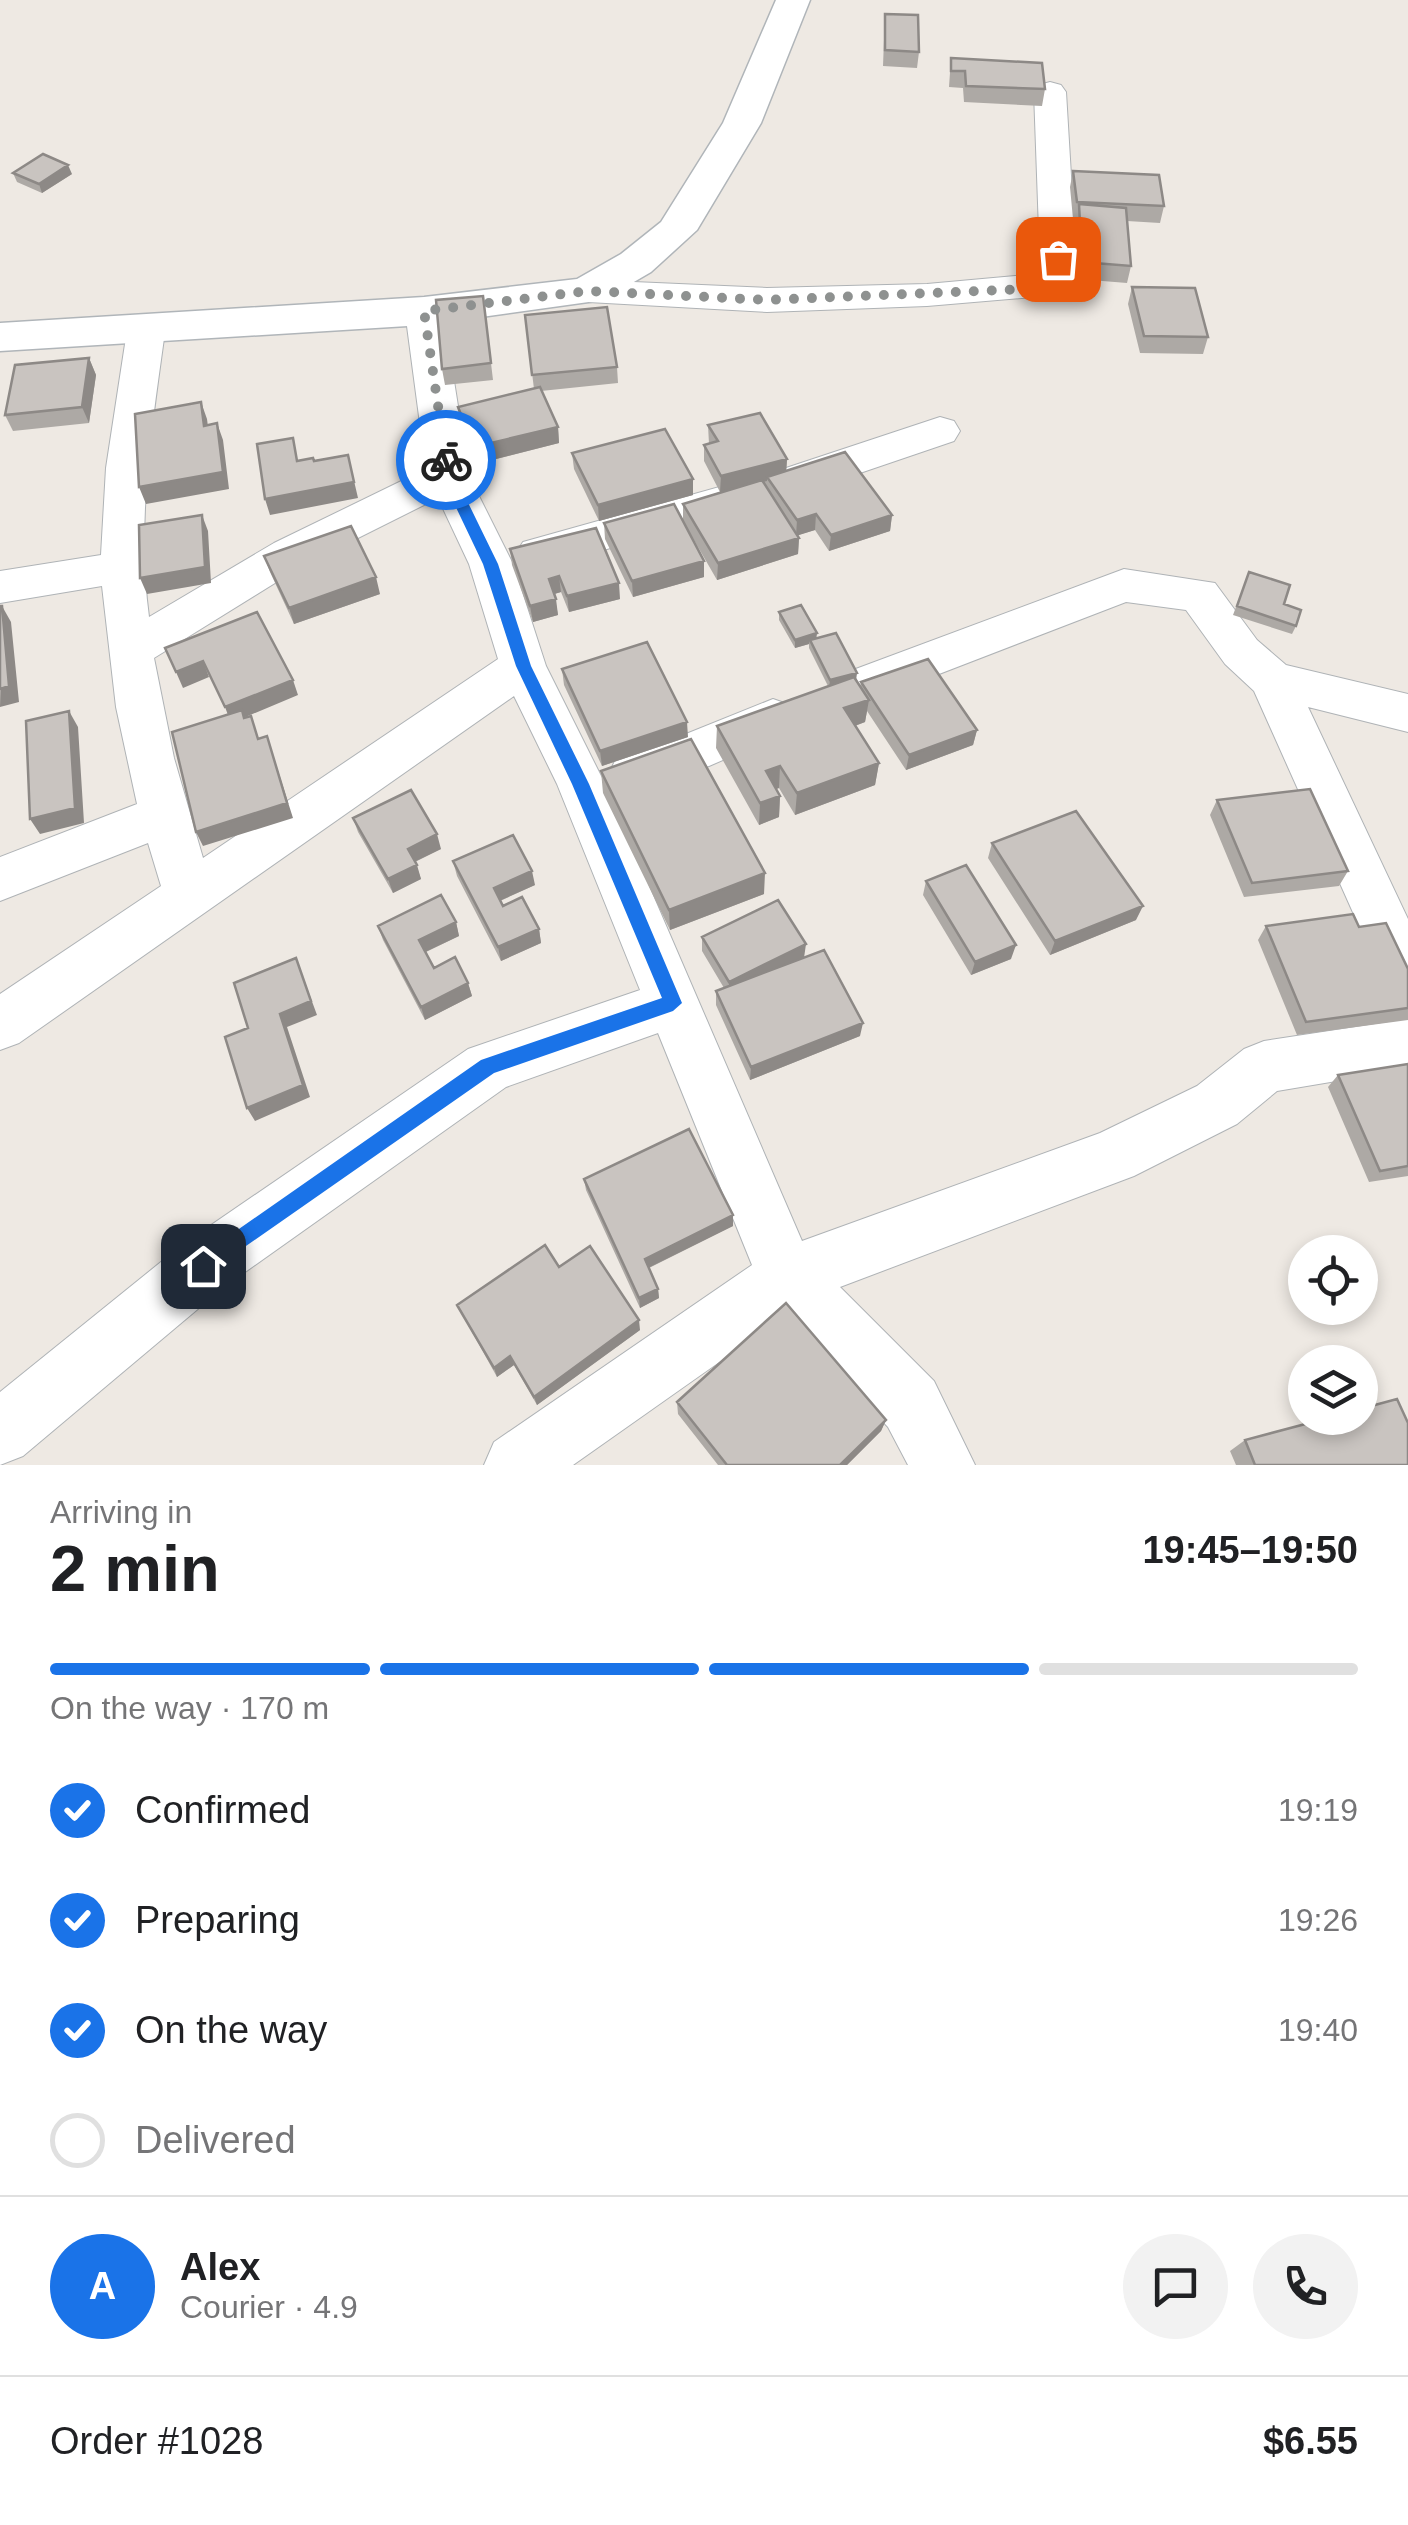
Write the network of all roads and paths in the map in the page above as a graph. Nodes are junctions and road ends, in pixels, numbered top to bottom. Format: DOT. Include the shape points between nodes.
graph roads {
  1 [pos="789,10"];
  2 [pos="1050,92"];
  3 [pos="588,291"];
  4 [pos="424,311"];
  5 [pos="146,331"];
  6 [pos="0,336"];
  7 [pos="940,431"];
  8 [pos="448,476"];
  9 [pos="491,564"];
  10 [pos="123,567"];
  11 [pos="0,587"];
  12 [pos="132,649"];
  13 [pos="524,666"];
  14 [pos="1272,680"];
  15 [pos="1408,713"];
  16 [pos="581,784"];
  17 [pos="162,816"];
  18 [pos="0,879"];
  19 [pos="190,896"];
  20 [pos="1408,976"];
  21 [pos="673,1003"];
  22 [pos="0,1025"];
  23 [pos="1408,1044"];
  24 [pos="787,1277"];
  25 [pos="0,1432"];
  26 [pos="516,1465"];
  27 [pos="942,1465"];
  1 -- 3 [label="main road" via="742,122 677,230"];
  2 -- 3 [label="street" via="1058,259 1056,277 1045,285 767,300"];
  3 -- 4 [label="main road"];
  4 -- 5 [label="main road"];
  4 -- 8 [label="street"];
  5 -- 6 [label="main road"];
  5 -- 10 [label="street" via="123,514"];
  7 -- 9 [label="street" via="792,482"];
  8 -- 9 [label="street"];
  8 -- 12 [label="street" via="289,554"];
  9 -- 13 [label="street"];
  10 -- 11 [label="street"];
  10 -- 12 [label="street"];
  12 -- 17 [label="street"];
  13 -- 16 [label="street"];
  13 -- 19 [label="street"];
  14 -- 15 [label="street"];
  14 -- 16 [label="street" via="1199,595 1124,584 692,752"];
  14 -- 20 [label="street"];
  16 -- 21 [label="street"];
  17 -- 18 [label="street"];
  17 -- 19 [label="street"];
  19 -- 22 [label="street"];
  21 -- 24 [label="street"];
  21 -- 25 [label="street" via="488,1066 203,1266"];
  23 -- 24 [label="street" via="1264,1068 1217,1105 1114,1156"];
  24 -- 26 [label="street"];
  24 -- 27 [label="street" via="911,1404"];
}
